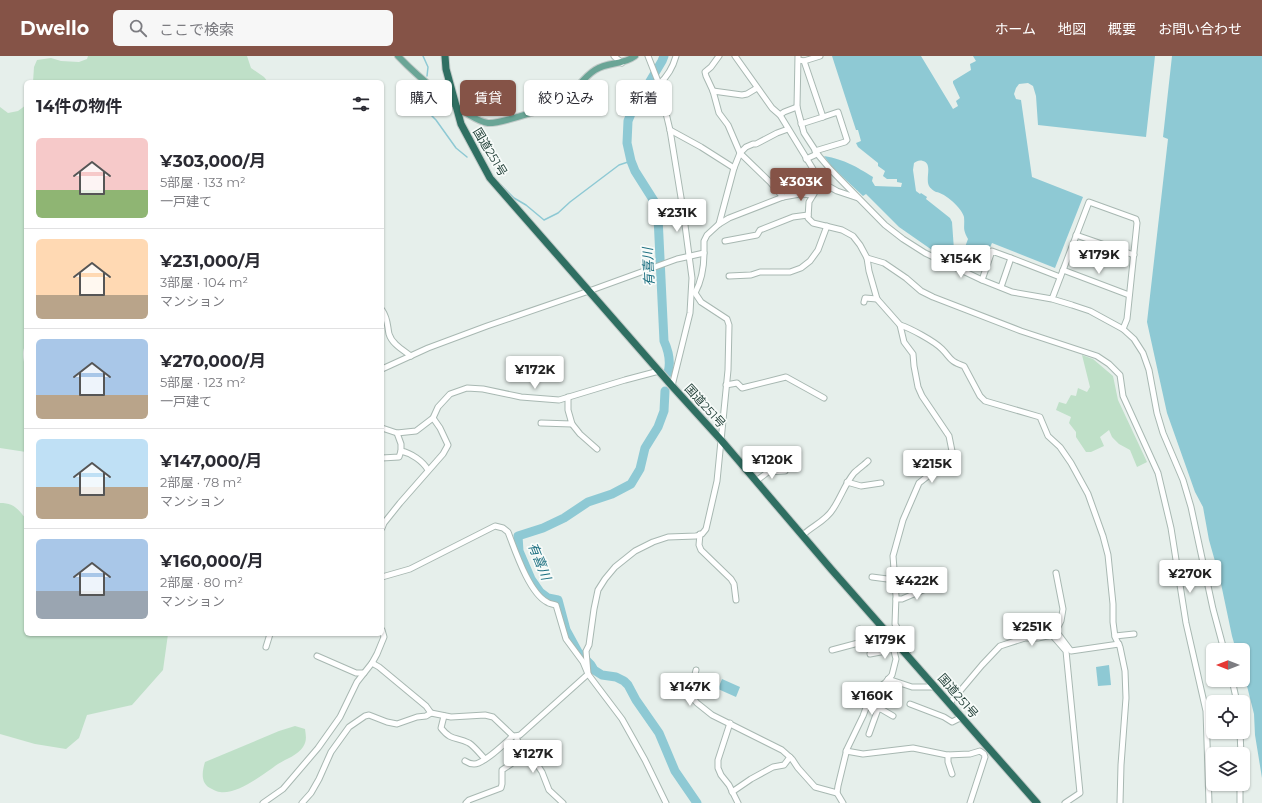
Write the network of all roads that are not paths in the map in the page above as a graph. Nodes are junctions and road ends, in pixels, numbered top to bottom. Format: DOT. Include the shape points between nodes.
graph roads {
  1 [pos="398,56"];
  2 [pos="445,56"];
  3 [pos="614,56"];
  4 [pos="635,56"];
  5 [pos="648,56"];
  6 [pos="676,56"];
  7 [pos="719,56"];
  8 [pos="735,56"];
  9 [pos="820,56"];
  10 [pos="800,59"];
  11 [pos="622,63"];
  12 [pos="658,80"];
  13 [pos="664,80"];
  14 [pos="757,88"];
  15 [pos="713,92"];
  16 [pos="455,104"];
  17 [pos="797,107"];
  18 [pos="780,115"];
  19 [pos="667,116"];
  20 [pos="823,117"];
  21 [pos="801,124"];
  22 [pos="788,129"];
  23 [pos="670,130"];
  24 [pos="816,152"];
  25 [pos="740,153"];
  26 [pos="806,159"];
  27 [pos="734,168"];
  28 [pos="821,182"];
  29 [pos="813,195"];
  30 [pos="783,197"];
  31 [pos="859,198"];
  32 [pos="808,215"];
  33 [pos="718,224"];
  34 [pos="827,226"];
  35 [pos="1076,234"];
  36 [pos="725,241"];
  37 [pos="704,253"];
  38 [pos="1134,255"];
  39 [pos="689,256"];
  40 [pos="867,258"];
  41 [pos="1011,258"];
  42 [pos="1063,270"];
  43 [pos="729,276"];
  44 [pos="1060,277"];
  45 [pos="982,280"];
  46 [pos="1001,287"];
  47 [pos="589,292"];
  48 [pos="694,293"];
  49 [pos="1129,295"];
  50 [pos="877,299"];
  51 [pos="1052,299"];
  52 [pos="864,302"];
  53 [pos="384,314"];
  54 [pos="900,325"];
  55 [pos="1123,329"];
  56 [pos="411,356"];
  57 [pos="384,368"];
  58 [pos="659,371"];
  59 [pos="726,385"];
  60 [pos="672,386"];
  61 [pos="568,397"];
  62 [pos="824,398"];
  63 [pos="433,418"];
  64 [pos="540,423"];
  65 [pos="572,424"];
  66 [pos="384,429"];
  67 [pos="397,433"];
  68 [pos="721,440"];
  69 [pos="597,449"];
  70 [pos="401,451"];
  71 [pos="384,458"];
  72 [pos="868,461"];
  73 [pos="428,470"];
  74 [pos="785,471"];
  75 [pos="756,481"];
  76 [pos="848,482"];
  77 [pos="881,484"];
  78 [pos="384,525"];
  79 [pos="700,534"];
  80 [pos="803,536"];
  81 [pos="1056,573"];
  82 [pos="384,576"];
  83 [pos="872,577"];
  84 [pos="894,580"];
  85 [pos="935,585"];
  86 [pos="896,599"];
  87 [pos="736,600"];
  88 [pos="859,629"];
  89 [pos="1054,633"];
  90 [pos="1134,634"];
  91 [pos="269,636"];
  92 [pos="384,636"];
  93 [pos="1115,636"];
  94 [pos="863,641"];
  95 [pos="1222,643"];
  96 [pos="1119,644"];
  97 [pos="893,646"];
  98 [pos="266,647"];
  99 [pos="832,650"];
  100 [pos="906,653"];
  101 [pos="870,654"];
  102 [pos="317,656"];
  103 [pos="372,663"];
  104 [pos="696,670"];
  105 [pos="364,673"];
  106 [pos="588,674"];
  107 [pos="888,679"];
  108 [pos="880,687"];
  109 [pos="936,687"];
  110 [pos="950,703"];
  111 [pos="910,704"];
  112 [pos="881,709"];
  113 [pos="431,713"];
  114 [pos="444,716"];
  115 [pos="893,716"];
  116 [pos="962,717"];
  117 [pos="730,723"];
  118 [pos="869,734"];
  119 [pos="514,736"];
  120 [pos="524,748"];
  121 [pos="846,751"];
  122 [pos="948,755"];
  123 [pos="790,757"];
  124 [pos="485,759"];
  125 [pos="465,761"];
  126 [pos="952,774"];
  127 [pos="1240,791"];
  128 [pos="732,792"];
  129 [pos="837,793"];
  130 [pos="263,803"];
  131 [pos="302,803"];
  132 [pos="466,803"];
  133 [pos="563,803"];
  134 [pos="666,803"];
  135 [pos="738,803"];
  136 [pos="843,803"];
  137 [pos="970,803"];
  138 [pos="1037,803"];
  139 [pos="1065,803"];
  140 [pos="1120,803"];
  141 [pos="1209,803"];
  142 [pos="1240,803"];
  1 -- 16 [label="main road"];
  2 -- 16 [label="highway, 国道251号"];
  3 -- 11 [label="street"];
  4 -- 11 [label="main road"];
  5 -- 12 [label="street"];
  6 -- 13 [label="street" via="673,67"];
  7 -- 15 [label="street" via="712,68 705,72"];
  8 -- 14 [label="street"];
  9 -- 10 [label="street"];
  10 -- 17 [label="street"];
  10 -- 20 [label="street"];
  11 -- 16 [label="main road" via="596,69 563,100 551,106 497,122 489,123 471,117"];
  14 -- 15 [label="street" via="742,95"];
  14 -- 18 [label="street"];
  15 -- 25 [label="street"];
  16 -- 47 [label="highway, 国道251号" via="461,124 490,178"];
  17 -- 18 [label="street"];
  17 -- 21 [label="street"];
  18 -- 22 [label="street"];
  19 -- 23 [label="street"];
  20 -- 21 [label="street"];
  20 -- 24 [label="street" via="838,112 847,140"];
  21 -- 24 [label="street"];
  22 -- 25 [label="street" via="746,147"];
  22 -- 26 [label="street"];
  23 -- 27 [label="street"];
  23 -- 39 [label="street"];
  24 -- 26 [label="street"];
  24 -- 31 [label="street"];
  25 -- 27 [label="street"];
  25 -- 30 [label="street"];
  26 -- 28 [label="street"];
  27 -- 33 [label="street"];
  28 -- 29 [label="street"];
  28 -- 31 [label="street" via="837,191"];
  29 -- 30 [label="street"];
  29 -- 32 [label="street"];
  30 -- 33 [label="street"];
  31 -- 45 [label="street" via="885,225 903,239 925,253"];
  32 -- 34 [label="street" via="813,224"];
  32 -- 36 [label="street" via="793,217 760,230 757,234"];
  33 -- 37 [label="street" via="705,238"];
  34 -- 40 [label="street" via="853,236"];
  34 -- 43 [label="street" via="818,250 801,268 790,272"];
  35 -- 38 [label="street"];
  35 -- 38 [label="street" via="1089,202 1136,219"];
  35 -- 42 [label="street"];
  37 -- 39 [label="street"];
  37 -- 48 [label="street" via="701,279"];
  38 -- 49 [label="street"];
  39 -- 47 [label="street"];
  39 -- 48 [label="street"];
  40 -- 50 [label="street"];
  40 -- 141 [label="street" via="884,262 921,291 933,297 1021,331 1097,356 1120,375 1123,396 1152,457 1168,512 1186,623 1206,711"];
  41 -- 44 [label="street"];
  41 -- 45 [label="street" via="992,251"];
  41 -- 46 [label="street"];
  42 -- 44 [label="street"];
  42 -- 49 [label="street"];
  44 -- 51 [label="street"];
  45 -- 46 [label="street"];
  46 -- 51 [label="street" via="1012,292"];
  47 -- 56 [label="street"];
  47 -- 58 [label="highway, 国道251号"];
  48 -- 59 [label="street" via="701,302 727,319 729,346"];
  48 -- 60 [label="street"];
  49 -- 55 [label="street" via="1127,318"];
  50 -- 52 [label="street" via="865,298"];
  50 -- 54 [label="street"];
  51 -- 55 [label="street" via="1090,311"];
  53 -- 56 [label="street" via="389,334 394,342"];
  54 -- 84 [label="street" via="904,342 913,354 918,387 949,436 952,451 947,461 919,483 903,520 893,556"];
  54 -- 93 [label="street" via="908,327 941,348 954,362 964,366 985,401 1040,416 1048,436 1060,447 1088,494 1104,536"];
  55 -- 95 [label="street" via="1134,339 1143,353 1163,433 1184,480"];
  56 -- 57 [label="street"];
  58 -- 60 [label="highway, 国道251号"];
  58 -- 61 [label="street"];
  59 -- 62 [label="street" via="737,383 742,388 786,377"];
  59 -- 68 [label="street"];
  60 -- 68 [label="highway, 国道251号"];
  61 -- 63 [label="street" via="559,400 527,398 467,388 450,394 438,407"];
  61 -- 65 [label="street"];
  63 -- 67 [label="street" via="416,430"];
  63 -- 73 [label="street" via="448,445"];
  64 -- 65 [label="street"];
  65 -- 69 [label="street"];
  66 -- 67 [label="street"];
  67 -- 70 [label="street"];
  68 -- 75 [label="highway, 国道251号"];
  68 -- 79 [label="street" via="717,481 708,523"];
  70 -- 71 [label="street" via="399,457"];
  70 -- 73 [label="street" via="409,453"];
  72 -- 76 [label="street"];
  73 -- 78 [label="street"];
  74 -- 75 [label="street" via="768,472"];
  75 -- 80 [label="highway, 国道251号"];
  76 -- 77 [label="street" via="861,486"];
  76 -- 80 [label="street" via="833,510"];
  79 -- 87 [label="street" via="701,550 731,579"];
  79 -- 106 [label="street" via="653,542 635,551 604,579 598,590 586,651"];
  80 -- 97 [label="highway, 国道251号"];
  81 -- 89 [label="street" via="1063,609 1061,621"];
  82 -- 106 [label="street" via="410,569 495,526 503,528 508,532 534,590 547,603 556,605 566,639 583,662"];
  83 -- 84 [label="street"];
  84 -- 86 [label="street"];
  85 -- 86 [label="street" via="902,599"];
  86 -- 100 [label="street" via="895,624 909,649"];
  88 -- 94 [label="street"];
  89 -- 96 [label="street" via="1071,651"];
  89 -- 110 [label="street" via="1000,646"];
  89 -- 139 [label="street" via="1066,651 1080,793"];
  90 -- 93 [label="street"];
  91 -- 98 [label="street"];
  92 -- 103 [label="street"];
  93 -- 96 [label="street"];
  94 -- 97 [label="street" via="876,638"];
  94 -- 99 [label="street"];
  96 -- 140 [label="street" via="1126,684"];
  97 -- 100 [label="highway, 国道251号"];
  97 -- 101 [label="street" via="886,651"];
  97 -- 107 [label="street" via="896,660 892,675"];
  100 -- 109 [label="highway, 国道251号"];
  102 -- 105 [label="street" via="356,673"];
  103 -- 105 [label="street"];
  103 -- 113 [label="street" via="426,706"];
  104 -- 117 [label="street" via="690,695 712,714"];
  105 -- 130 [label="street" via="340,717 318,748 283,789"];
  106 -- 119 [label="street" via="520,735"];
  106 -- 134 [label="street" via="622,719"];
  107 -- 108 [label="street"];
  107 -- 109 [label="street" via="912,687"];
  108 -- 112 [label="street"];
  108 -- 121 [label="street" via="872,692"];
  109 -- 110 [label="highway, 国道251号"];
  110 -- 116 [label="highway, 国道251号"];
  111 -- 116 [label="street" via="952,722"];
  112 -- 115 [label="street"];
  112 -- 118 [label="street" via="878,709"];
  113 -- 114 [label="street"];
  113 -- 131 [label="street" via="396,724 369,715 354,723 331,752 319,779"];
  114 -- 119 [label="street" via="485,714 493,717"];
  114 -- 124 [label="street" via="441,728 445,734 470,744"];
  116 -- 138 [label="highway, 国道251号"];
  117 -- 123 [label="street" via="782,750"];
  117 -- 128 [label="street" via="718,760 721,775"];
  119 -- 120 [label="street"];
  119 -- 124 [label="street"];
  120 -- 132 [label="street" via="511,764 502,770 500,788"];
  120 -- 133 [label="street" via="542,772 549,790"];
  121 -- 122 [label="street" via="863,754 913,748"];
  121 -- 129 [label="street"];
  122 -- 126 [label="street"];
  122 -- 137 [label="street" via="980,751 984,754"];
  123 -- 128 [label="street" via="784,764 773,767"];
  123 -- 129 [label="street" via="815,787"];
  124 -- 125 [label="street" via="476,764"];
  127 -- 142 [label="street"];
  128 -- 135 [label="street"];
  129 -- 136 [label="street"];
}
